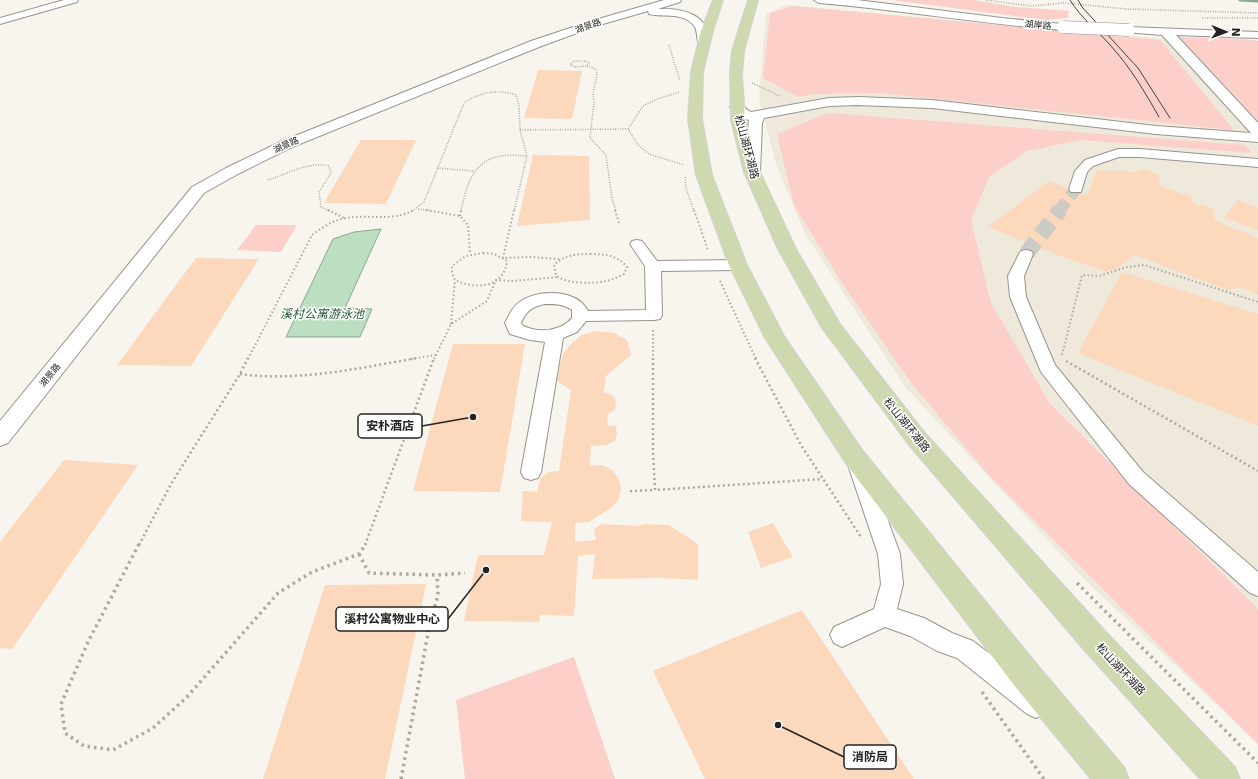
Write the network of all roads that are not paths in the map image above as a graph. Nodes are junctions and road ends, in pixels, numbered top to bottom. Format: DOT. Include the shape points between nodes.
graph roads {
  1 [pos="74,0"];
  2 [pos="676,0"];
  3 [pos="718,0"];
  4 [pos="753,0"];
  5 [pos="819,0"];
  6 [pos="612,18"];
  7 [pos="0,21"];
  8 [pos="1166,32"];
  9 [pos="1258,36"];
  10 [pos="704,43"];
  11 [pos="737,107"];
  12 [pos="764,114"];
  13 [pos="1258,132"];
  14 [pos="1258,138"];
  15 [pos="1258,163"];
  16 [pos="752,172"];
  17 [pos="1076,189"];
  18 [pos="637,244"];
  19 [pos="1026,254"];
  20 [pos="738,265"];
  21 [pos="653,266"];
  22 [pos="582,316"];
  23 [pos="555,335"];
  24 [pos="0,437"];
  25 [pos="855,458"];
  26 [pos="531,472"];
  27 [pos="1258,586"];
  28 [pos="884,616"];
  29 [pos="842,634"];
  30 [pos="1105,771"];
  31 [pos="1223,779"];
  1 -- 7 [label="street"];
  2 -- 6 [label="street, 湖景路"];
  3 -- 10 [label="main road"];
  4 -- 11 [label="main road, 松山湖环湖路" via="738,50"];
  5 -- 8 [label="street, 湖岸路, bridge" via="874,4 1002,22"];
  6 -- 10 [label="street" via="648,13 678,13 698,23"];
  6 -- 24 [label="street, 湖景路" via="535,44 285,144 198,190"];
  8 -- 9 [label="street, 湖岸路"];
  8 -- 13 [label="street"];
  10 -- 20 [label="main road" via="697,72 695,119 704,175"];
  11 -- 12 [label="street" via="743,114"];
  11 -- 16 [label="main road, 松山湖环湖路"];
  12 -- 14 [label="street" via="829,102 932,104 1156,130"];
  12 -- 16 [label="street" via="755,123"];
  15 -- 17 [label="street" via="1118,153 1088,163 1081,171"];
  16 -- 31 [label="main road, 松山湖环湖路" via="787,249 832,328 917,439 1096,642"];
  18 -- 21 [label="street"];
  19 -- 27 [label="street" via="1016,276 1018,297 1047,368 1136,478"];
  20 -- 21 [label="street"];
  20 -- 25 [label="main road" via="775,338"];
  21 -- 22 [label="street" via="654,315"];
  22 -- 23 [label="street" via="579,323"];
  22 -- 23 [label="street" via="579,307 562,299 540,300 521,307 513,323 516,330 524,334"];
  23 -- 26 [label="street"];
  25 -- 28 [label="street" via="889,554 892,584"];
  25 -- 30 [label="main road" via="1028,678"];
  28 -- 29 [label="street"];
  28 -- 30 [label="street" via="916,626 946,643 964,649 1026,696"];
}
